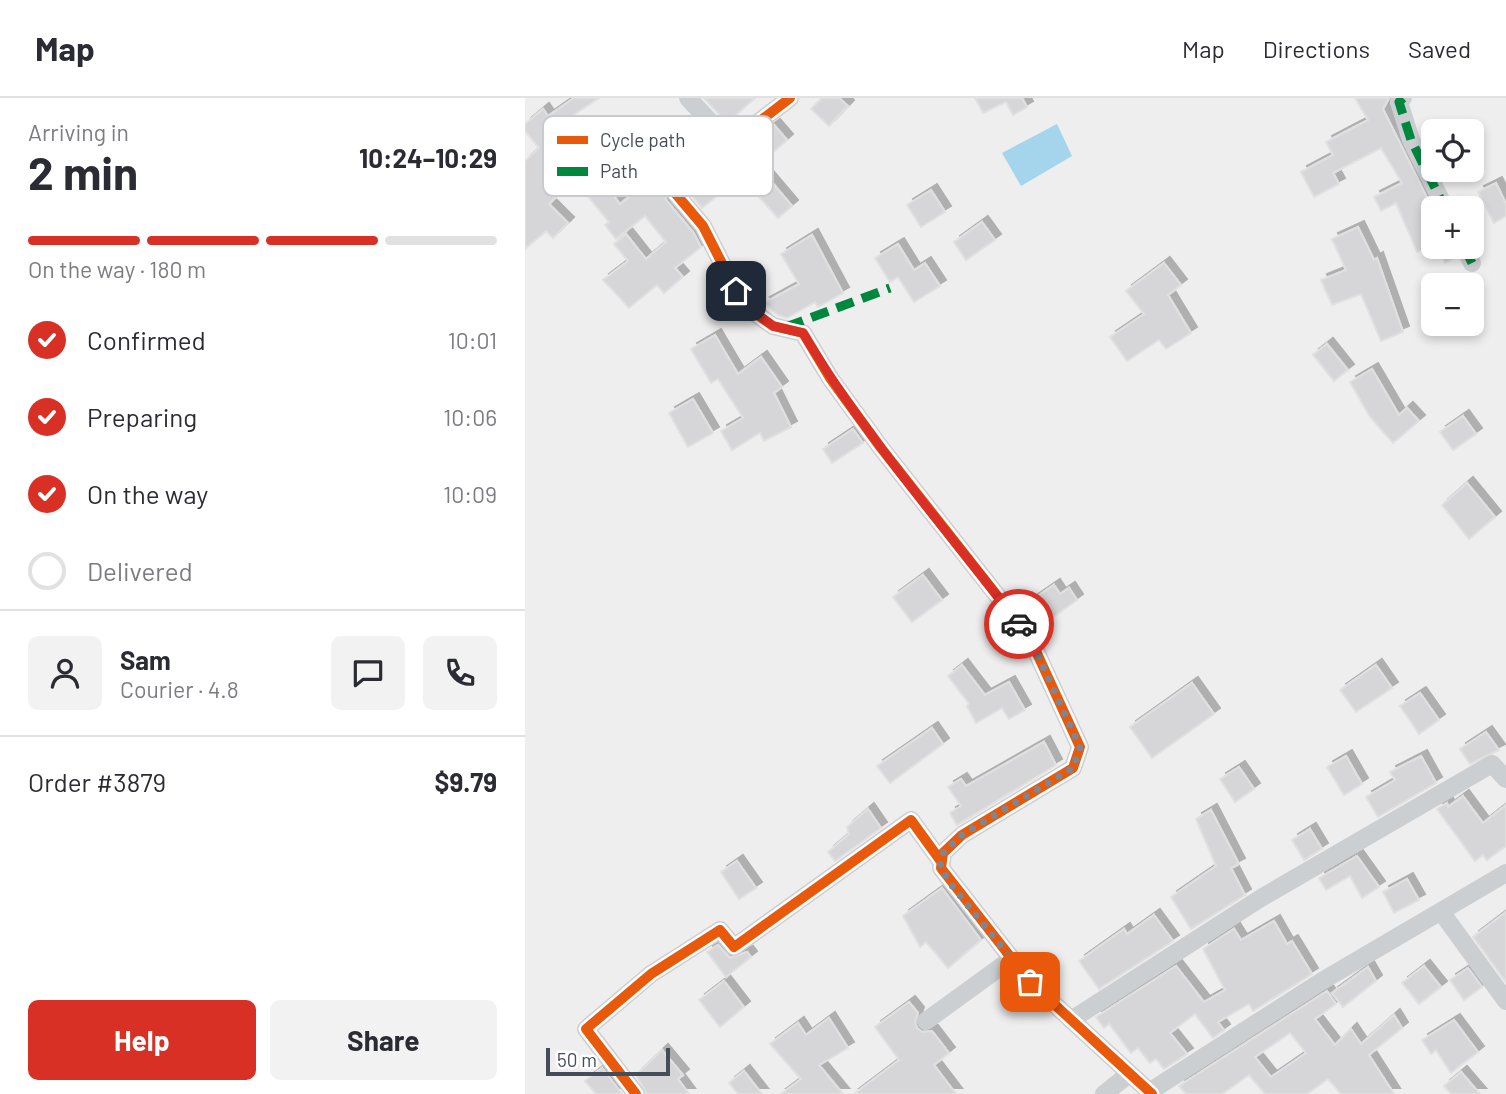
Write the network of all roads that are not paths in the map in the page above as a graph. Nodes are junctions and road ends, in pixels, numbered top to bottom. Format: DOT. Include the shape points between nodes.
graph roads {
  1 [pos="688,98"];
  2 [pos="790,98"];
  3 [pos="1403,98"];
  4 [pos="705,116"];
  5 [pos="766,116"];
  6 [pos="678,196"];
  7 [pos="1439,196"];
  8 [pos="1506,779"];
  9 [pos="940,860"];
  10 [pos="1506,873"];
  11 [pos="1442,913"];
  12 [pos="1010,960"];
  13 [pos="1506,1001"];
  14 [pos="1071,1020"];
  15 [pos="926,1021"];
  16 [pos="1129,1074"];
  17 [pos="1151,1093"];
  18 [pos="636,1094"];
  19 [pos="1104,1094"];
  1 -- 4 [label="street"];
  2 -- 5 [label="street"];
  3 -- 7 [label="street" via="1399,102 1411,141"];
  6 -- 9 [label="street" via="703,226 736,291 773,326 803,333 881,448 1029,636 1080,747 1073,768 962,835"];
  8 -- 14 [label="street" via="1492,764 1261,898"];
  9 -- 12 [label="street" via="950,883"];
  9 -- 18 [label="street" via="911,820 734,947 720,930 651,974 586,1029"];
  10 -- 11 [label="street"];
  11 -- 13 [label="street"];
  11 -- 17 [label="street" via="1322,981"];
  12 -- 14 [label="street"];
  12 -- 15 [label="street"];
  14 -- 16 [label="street"];
  16 -- 17 [label="street"];
  16 -- 19 [label="street"];
}
